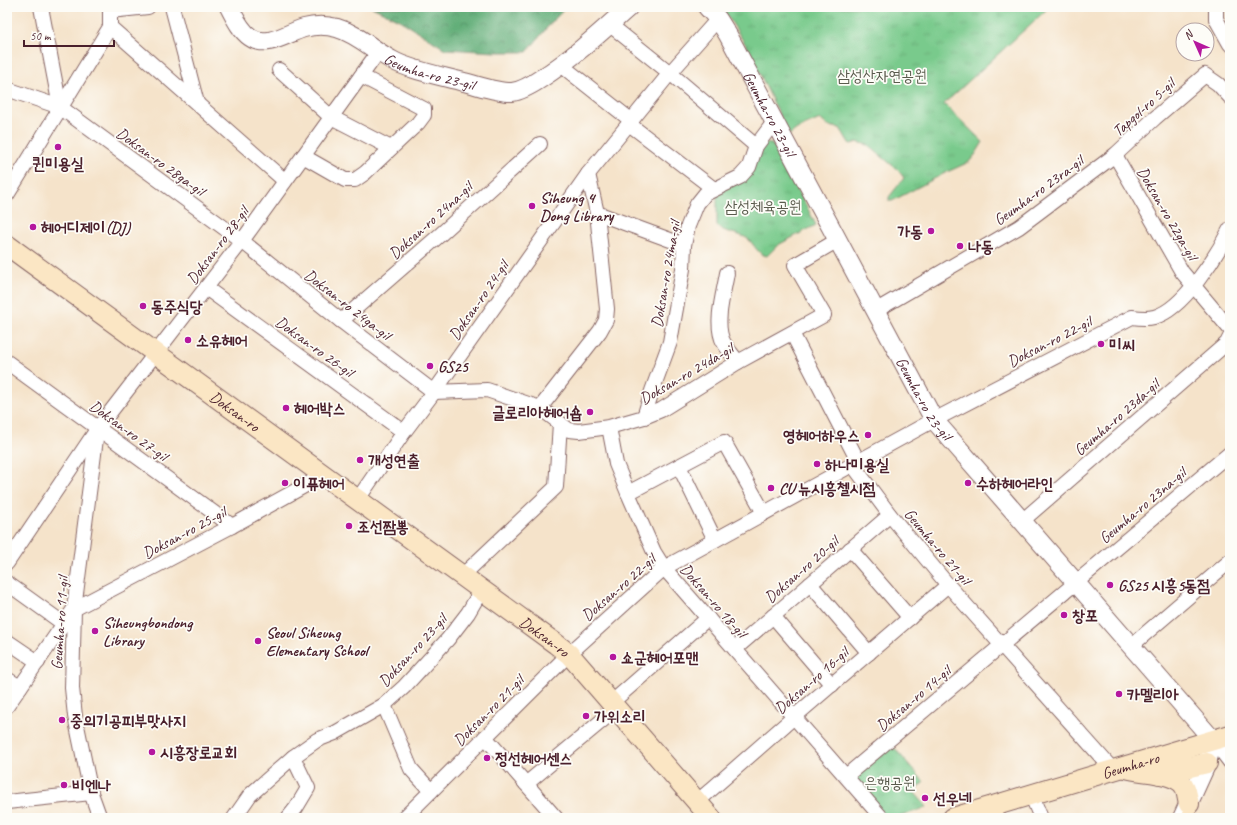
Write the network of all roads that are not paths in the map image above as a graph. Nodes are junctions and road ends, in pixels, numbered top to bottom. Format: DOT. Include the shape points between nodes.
graph roads {
  1 [pos="41,7"];
  2 [pos="148,7"];
  3 [pos="169,7"];
  4 [pos="229,7"];
  5 [pos="629,7"];
  6 [pos="1216,7"];
  7 [pos="110,9"];
  8 [pos="712,11"];
  9 [pos="609,24"];
  10 [pos="110,27"];
  11 [pos="1230,44"];
  12 [pos="379,52"];
  13 [pos="561,65"];
  14 [pos="279,70"];
  15 [pos="670,74"];
  16 [pos="361,76"];
  17 [pos="7,89"];
  18 [pos="1230,97"];
  19 [pos="197,103"];
  20 [pos="60,107"];
  21 [pos="331,118"];
  22 [pos="630,122"];
  23 [pos="774,122"];
  24 [pos="540,144"];
  25 [pos="756,146"];
  26 [pos="391,148"];
  27 [pos="1115,155"];
  28 [pos="303,156"];
  29 [pos="588,174"];
  30 [pos="285,181"];
  31 [pos="714,189"];
  32 [pos="7,195"];
  33 [pos="597,213"];
  34 [pos="1230,229"];
  35 [pos="838,240"];
  36 [pos="242,241"];
  37 [pos="684,245"];
  38 [pos="7,246"];
  39 [pos="727,273"];
  40 [pos="1192,286"];
  41 [pos="206,288"];
  42 [pos="875,311"];
  43 [pos="341,321"];
  44 [pos="1230,329"];
  45 [pos="792,333"];
  46 [pos="1230,337"];
  47 [pos="157,353"];
  48 [pos="7,362"];
  49 [pos="738,362"];
  50 [pos="434,392"];
  51 [pos="540,408"];
  52 [pos="644,417"];
  53 [pos="934,420"];
  54 [pos="560,423"];
  55 [pos="609,427"];
  56 [pos="98,428"];
  57 [pos="404,432"];
  58 [pos="1230,453"];
  59 [pos="855,463"];
  60 [pos="679,466"];
  61 [pos="324,475"];
  62 [pos="628,493"];
  63 [pos="358,499"];
  64 [pos="764,513"];
  65 [pos="890,515"];
  66 [pos="1022,521"];
  67 [pos="232,526"];
  68 [pos="715,540"];
  69 [pos="850,549"];
  70 [pos="1230,561"];
  71 [pos="7,563"];
  72 [pos="664,568"];
  73 [pos="463,575"];
  74 [pos="7,583"];
  75 [pos="1076,583"];
  76 [pos="810,584"];
  77 [pos="948,585"];
  78 [pos="482,589"];
  79 [pos="74,610"];
  80 [pos="773,616"];
  81 [pos="708,618"];
  82 [pos="910,618"];
  83 [pos="64,624"];
  84 [pos="7,641"];
  85 [pos="1002,646"];
  86 [pos="1131,646"];
  87 [pos="735,649"];
  88 [pos="869,653"];
  89 [pos="569,654"];
  90 [pos="38,662"];
  91 [pos="7,679"];
  92 [pos="832,685"];
  93 [pos="20,687"];
  94 [pos="384,705"];
  95 [pos="7,706"];
  96 [pos="614,706"];
  97 [pos="794,717"];
  98 [pos="485,737"];
  99 [pos="1221,738"];
  100 [pos="293,757"];
  101 [pos="1230,762"];
  102 [pos="1207,763"];
  103 [pos="1118,769"];
  104 [pos="1160,774"];
  105 [pos="846,776"];
  106 [pos="526,784"];
  107 [pos="431,791"];
  108 [pos="91,793"];
  109 [pos="1031,794"];
  110 [pos="7,802"];
  111 [pos="697,802"];
  112 [pos="1185,811"];
  113 [pos="100,818"];
  114 [pos="234,818"];
  115 [pos="288,818"];
  116 [pos="404,818"];
  117 [pos="556,818"];
  118 [pos="711,818"];
  119 [pos="882,818"];
  120 [pos="953,818"];
  121 [pos="1041,818"];
  1 -- 20 [label="street"];
  2 -- 7 [label="street"];
  3 -- 19 [label="street"];
  4 -- 12 [label="street, Geumha-ro 23-gil" via="243,30 258,41 268,41 304,28 324,25 355,36"];
  5 -- 9 [label="street, Geumha-ro 23-gil"];
  6 -- 11 [label="street" via="1216,19"];
  7 -- 10 [label="street"];
  8 -- 15 [label="street, Doksan-ro 24-gil"];
  8 -- 23 [label="street, Geumha-ro 23-gil" via="728,35"];
  9 -- 13 [label="street, Geumha-ro 23-gil"];
  9 -- 15 [label="street"];
  10 -- 19 [label="street"];
  10 -- 20 [label="street"];
  12 -- 13 [label="street, Geumha-ro 23-gil" via="410,68 503,92 521,90"];
  12 -- 16 [label="street, Doksan-ro 28-gil"];
  13 -- 22 [label="street"];
  14 -- 21 [label="street"];
  15 -- 22 [label="street, Doksan-ro 24-gil"];
  15 -- 25 [label="street"];
  16 -- 21 [label="street, Doksan-ro 28-gil"];
  16 -- 26 [label="street" via="424,109 424,115 418,123"];
  17 -- 20 [label="street, Doksan-ro 28ga-gil"];
  18 -- 27 [label="street, Tapgol-ro 5-gil" via="1205,75"];
  19 -- 30 [label="street"];
  20 -- 32 [label="street"];
  20 -- 36 [label="street, Doksan-ro 28ga-gil"];
  21 -- 26 [label="street"];
  21 -- 28 [label="street, Doksan-ro 28-gil"];
  22 -- 29 [label="street, Doksan-ro 24-gil"];
  22 -- 31 [label="street"];
  23 -- 25 [label="street, Doksan-ro 24ma-gil"];
  23 -- 35 [label="street, Geumha-ro 23-gil"];
  24 -- 43 [label="street, Doksan-ro 24na-gil"];
  25 -- 31 [label="street, Doksan-ro 24ma-gil" via="749,167 740,177"];
  26 -- 28 [label="street" via="355,180 345,180"];
  27 -- 40 [label="street, Doksan-ro 22ga-gil"];
  27 -- 42 [label="street, Geumha-ro 23ra-gil" via="1019,227"];
  28 -- 30 [label="street, Doksan-ro 28-gil"];
  29 -- 33 [label="street"];
  29 -- 50 [label="street, Doksan-ro 24-gil"];
  30 -- 36 [label="street, Doksan-ro 28-gil"];
  31 -- 37 [label="street, Doksan-ro 24ma-gil" via="705,194 697,204"];
  33 -- 37 [label="street"];
  33 -- 51 [label="street" via="606,320"];
  34 -- 40 [label="street, Doksan-ro 22-gil" via="1216,254"];
  35 -- 42 [label="street, Geumha-ro 23-gil"];
  35 -- 45 [label="street, Doksan-ro 24da-gil" via="795,265 824,315"];
  36 -- 41 [label="street, Doksan-ro 28-gil"];
  36 -- 43 [label="street, Doksan-ro 24ga-gil"];
  37 -- 52 [label="street, Doksan-ro 24ma-gil" via="683,269 670,342"];
  38 -- 47 [label="main road, Doksan-ro"];
  39 -- 49 [label="street" via="719,328 722,340"];
  40 -- 44 [label="street, Doksan-ro 22ga-gil"];
  40 -- 53 [label="street, Doksan-ro 22-gil" via="1179,302 1164,313 1154,317 1132,317"];
  41 -- 47 [label="street, Doksan-ro 28-gil"];
  41 -- 57 [label="street, Doksan-ro 26-gil"];
  42 -- 53 [label="street, Geumha-ro 23-gil"];
  43 -- 50 [label="street, Doksan-ro 24ga-gil"];
  45 -- 49 [label="street, Doksan-ro 24da-gil"];
  45 -- 59 [label="street"];
  46 -- 66 [label="street, Geumha-ro 23da-gil" via="1227,343"];
  47 -- 56 [label="street, Doksan-ro 28-gil"];
  47 -- 61 [label="main road, Doksan-ro"];
  48 -- 56 [label="street, Doksan-ro 27-gil"];
  49 -- 52 [label="street, Doksan-ro 24da-gil" via="661,410"];
  50 -- 51 [label="street, Doksan-ro 24da-gil" via="486,390"];
  50 -- 57 [label="street, Doksan-ro 24-gil"];
  51 -- 54 [label="street, Doksan-ro 24da-gil"];
  52 -- 55 [label="street, Doksan-ro 24da-gil"];
  53 -- 59 [label="street, Doksan-ro 22-gil"];
  53 -- 66 [label="street, Geumha-ro 23-gil"];
  54 -- 55 [label="street, Doksan-ro 24da-gil" via="569,430 579,431"];
  54 -- 73 [label="street" via="556,487"];
  55 -- 62 [label="street, Doksan-ro 18-gil" via="616,464"];
  56 -- 67 [label="street, Doksan-ro 27-gil"];
  56 -- 71 [label="street, Doksan-ro 28-gil"];
  56 -- 79 [label="street, Geumha-ro 11-gil"];
  57 -- 63 [label="street, Doksan-ro 24-gil"];
  58 -- 75 [label="street, Geumha-ro 23na-gil"];
  59 -- 64 [label="street, Doksan-ro 22-gil"];
  59 -- 65 [label="street, Geumha-ro 21-gil"];
  60 -- 62 [label="street"];
  60 -- 64 [label="street" via="724,442"];
  60 -- 68 [label="street"];
  61 -- 63 [label="main road, Doksan-ro"];
  61 -- 67 [label="street, Doksan-ro 25-gil"];
  62 -- 72 [label="street, Doksan-ro 18-gil" via="654,552"];
  63 -- 73 [label="main road, Doksan-ro"];
  64 -- 68 [label="street, Doksan-ro 22-gil"];
  65 -- 69 [label="street, Doksan-ro 20-gil"];
  65 -- 77 [label="street, Geumha-ro 21-gil"];
  66 -- 75 [label="street, Geumha-ro 23-gil"];
  67 -- 79 [label="street, Doksan-ro 25-gil"];
  68 -- 72 [label="street, Doksan-ro 22-gil"];
  69 -- 76 [label="street, Doksan-ro 20-gil"];
  69 -- 82 [label="street"];
  70 -- 86 [label="street"];
  72 -- 81 [label="street, Doksan-ro 18-gil"];
  72 -- 89 [label="street, Doksan-ro 22-gil"];
  73 -- 78 [label="main road, Doksan-ro"];
  74 -- 83 [label="street"];
  75 -- 85 [label="street"];
  75 -- 86 [label="street, Geumha-ro 23-gil"];
  76 -- 80 [label="street, Doksan-ro 20-gil"];
  76 -- 88 [label="street"];
  77 -- 82 [label="street, Doksan-ro 16-gil"];
  77 -- 85 [label="street, Geumha-ro 21-gil"];
  78 -- 89 [label="main road, Doksan-ro"];
  78 -- 94 [label="street, Doksan-ro 23-gil" via="448,639"];
  79 -- 83 [label="street, Doksan-ro 25-gil"];
  79 -- 108 [label="street, Geumha-ro 11-gil" via="72,688 75,716"];
  80 -- 87 [label="street, Doksan-ro 20-gil"];
  80 -- 92 [label="street"];
  81 -- 87 [label="street, Doksan-ro 18-gil"];
  81 -- 96 [label="street"];
  82 -- 88 [label="street, Doksan-ro 16-gil"];
  83 -- 90 [label="street, Doksan-ro 25-gil"];
  84 -- 90 [label="street"];
  85 -- 103 [label="street, Geumha-ro 21-gil"];
  85 -- 105 [label="street, Doksan-ro 14-gil"];
  86 -- 99 [label="street, Geumha-ro 23-gil"];
  87 -- 97 [label="street, Doksan-ro 18-gil"];
  88 -- 92 [label="street, Doksan-ro 16-gil"];
  89 -- 96 [label="main road, Doksan-ro"];
  89 -- 98 [label="street, Doksan-ro 21-gil"];
  90 -- 93 [label="street, Doksan-ro 25-gil"];
  91 -- 93 [label="street"];
  92 -- 97 [label="street, Doksan-ro 16-gil"];
  93 -- 95 [label="street, Doksan-ro 25-gil"];
  94 -- 100 [label="street, Doksan-ro 23-gil" via="335,733 317,740"];
  94 -- 107 [label="street" via="411,769"];
  96 -- 106 [label="street"];
  96 -- 111 [label="main road, Doksan-ro"];
  97 -- 105 [label="street"];
  97 -- 111 [label="street, Doksan-ro 16-gil"];
  98 -- 106 [label="street"];
  98 -- 107 [label="street, Doksan-ro 21-gil"];
  99 -- 101 [label="street"];
  99 -- 102 [label="street"];
  99 -- 103 [label="main road, Geumha-ro"];
  100 -- 114 [label="street, Doksan-ro 23-gil" via="250,795"];
  100 -- 115 [label="street" via="308,788"];
  102 -- 104 [label="main road"];
  102 -- 112 [label="street"];
  103 -- 104 [label="main road"];
  103 -- 109 [label="main road, Geumha-ro"];
  104 -- 112 [label="main road" via="1182,783 1185,788"];
  105 -- 119 [label="street"];
  106 -- 117 [label="street"];
  107 -- 116 [label="street, Doksan-ro 21-gil"];
  108 -- 110 [label="street"];
  108 -- 113 [label="street, Geumha-ro 11-gil"];
  109 -- 120 [label="main road, Geumha-ro"];
  109 -- 121 [label="street"];
  111 -- 118 [label="main road, Doksan-ro"];
}
